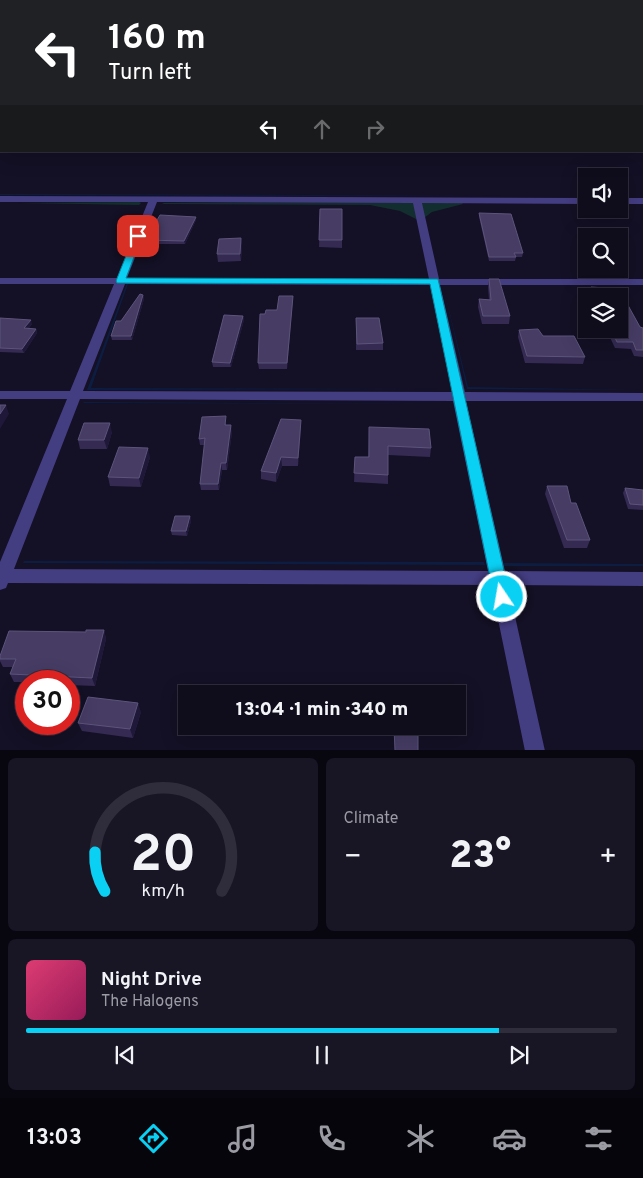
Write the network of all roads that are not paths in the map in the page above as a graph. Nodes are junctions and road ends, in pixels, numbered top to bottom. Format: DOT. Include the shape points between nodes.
graph roads {
  1 [pos="0,199"];
  2 [pos="153,200"];
  3 [pos="417,200"];
  4 [pos="578,200"];
  5 [pos="628,201"];
  6 [pos="643,201"];
  7 [pos="0,281"];
  8 [pos="120,281"];
  9 [pos="434,282"];
  10 [pos="643,282"];
  11 [pos="0,395"];
  12 [pos="75,395"];
  13 [pos="459,396"];
  14 [pos="643,397"];
  15 [pos="1,578"];
  16 [pos="498,578"];
  17 [pos="643,579"];
  18 [pos="535,750"];
  1 -- 2 [label="street"];
  2 -- 3 [label="street"];
  2 -- 8 [label="street"];
  3 -- 4 [label="street"];
  3 -- 9 [label="street"];
  5 -- 6 [label="street"];
  7 -- 8 [label="street"];
  8 -- 9 [label="street"];
  8 -- 12 [label="street"];
  9 -- 10 [label="street"];
  9 -- 13 [label="street"];
  11 -- 12 [label="street"];
  12 -- 13 [label="street"];
  12 -- 15 [label="street"];
  13 -- 14 [label="street"];
  13 -- 16 [label="street"];
  15 -- 16 [label="street"];
  16 -- 17 [label="street"];
  16 -- 18 [label="street"];
}
